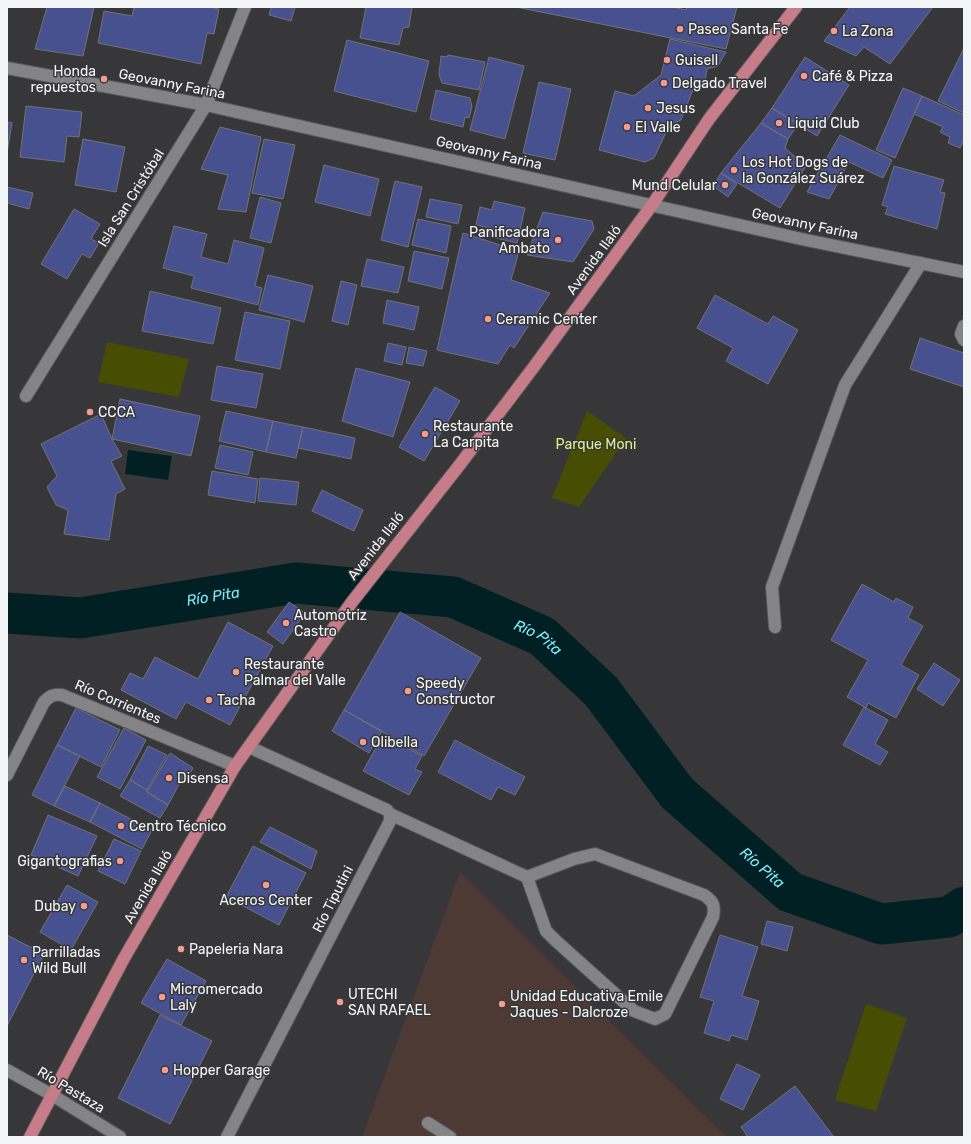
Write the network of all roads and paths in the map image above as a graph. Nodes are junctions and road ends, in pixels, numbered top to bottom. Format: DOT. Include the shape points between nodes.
graph roads {
  1 [pos="245,7"];
  2 [pos="796,7"];
  3 [pos="7,68"];
  4 [pos="206,105"];
  5 [pos="652,205"];
  6 [pos="922,263"];
  7 [pos="964,272"];
  8 [pos="964,326"];
  9 [pos="964,340"];
  10 [pos="26,396"];
  11 [pos="775,627"];
  12 [pos="249,747"];
  13 [pos="235,766"];
  14 [pos="7,776"];
  15 [pos="390,814"];
  16 [pos="527,877"];
  17 [pos="7,1070"];
  18 [pos="52,1095"];
  19 [pos="428,1123"];
  20 [pos="30,1137"];
  21 [pos="120,1137"];
  22 [pos="227,1137"];
  23 [pos="450,1137"];
  1 -- 4 [label="street, Isla San Cristóbal"];
  2 -- 5 [label="main road, Avenida Ilaló" via="709,119"];
  3 -- 4 [label="street, Geovanny Farina"];
  4 -- 5 [label="street, Geovanny Farina"];
  4 -- 10 [label="street, Isla San Cristóbal"];
  5 -- 6 [label="street, Geovanny Farina"];
  5 -- 12 [label="main road, Avenida Ilaló" via="458,467 352,602"];
  6 -- 7 [label="street, Geovanny Farina"];
  6 -- 11 [label="street" via="845,385 772,587"];
  8 -- 9 [label="street" via="961,334"];
  12 -- 13 [label="main road, Avenida Ilaló"];
  12 -- 15 [label="street" via="387,810"];
  13 -- 14 [label="street, Río Corrientes" via="56,694 44,702"];
  13 -- 18 [label="main road, Avenida Ilaló" via="124,960"];
  15 -- 16 [label="street"];
  15 -- 22 [label="street, Río Tiputini" via="390,821"];
  16 -- 16 [label="street" via="546,931 555,940 634,1011 655,1019 665,1014 713,917 715,907 712,900 595,854"];
  17 -- 18 [label="street, Río Pastaza"];
  18 -- 20 [label="main road, Avenida Ilaló"];
  18 -- 21 [label="street, Río Pastaza"];
  19 -- 23 [label="street"];
}
